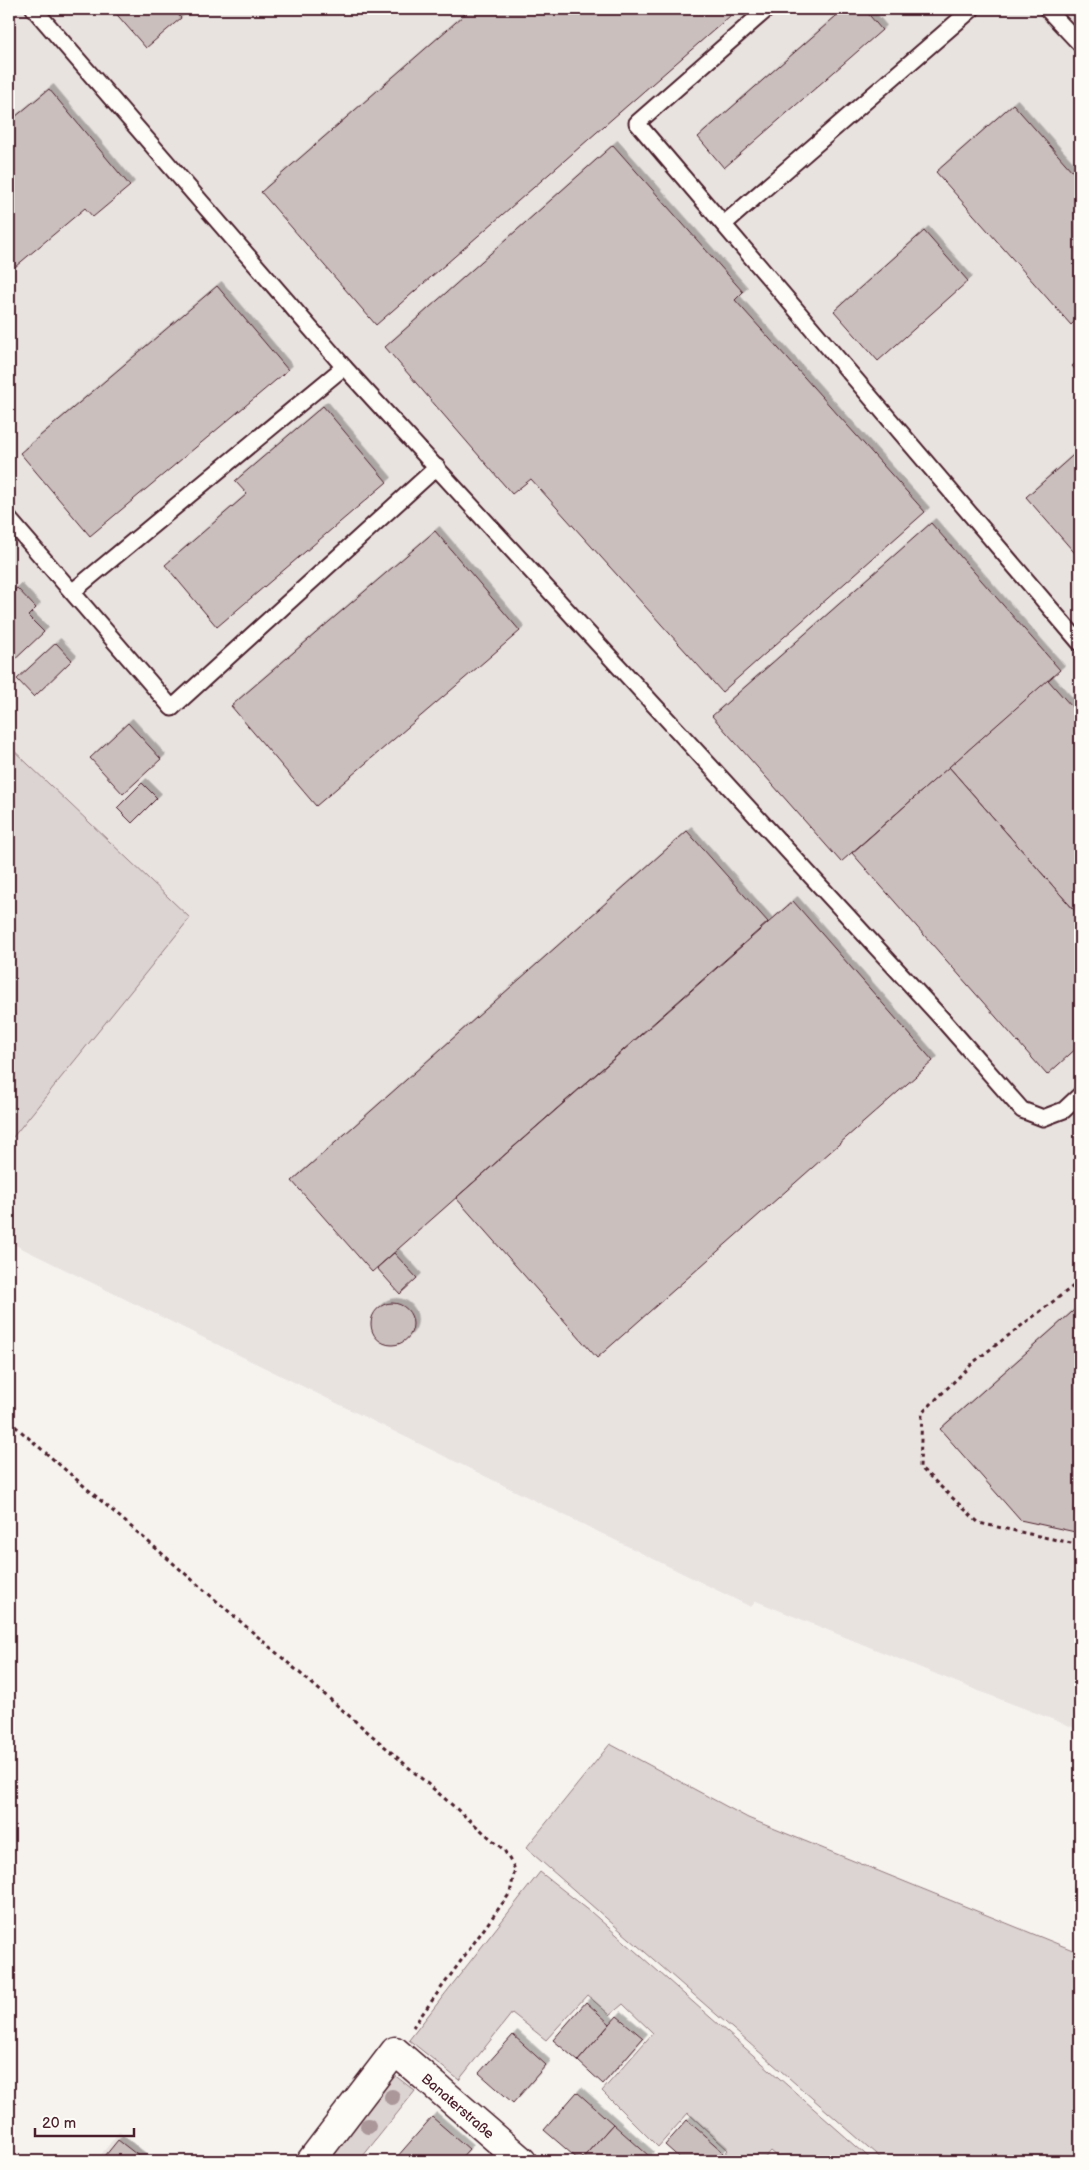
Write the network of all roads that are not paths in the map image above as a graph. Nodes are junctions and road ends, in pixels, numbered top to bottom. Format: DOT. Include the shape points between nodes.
graph roads {
  1 [pos="34,9"];
  2 [pos="767,9"];
  3 [pos="972,9"];
  4 [pos="1047,9"];
  5 [pos="1080,44"];
  6 [pos="724,224"];
  7 [pos="344,367"];
  8 [pos="437,468"];
  9 [pos="9,519"];
  10 [pos="72,592"];
  11 [pos="1080,643"];
  12 [pos="1080,1095"];
  13 [pos="311,2161"];
  14 [pos="522,2161"];
  1 -- 7 [label="lane"];
  2 -- 6 [label="lane" via="637,123"];
  3 -- 6 [label="lane"];
  4 -- 5 [label="lane"];
  6 -- 11 [label="lane"];
  7 -- 8 [label="lane"];
  7 -- 10 [label="lane"];
  8 -- 10 [label="lane" via="172,708"];
  8 -- 12 [label="lane" via="1022,1110 1043,1118 1064,1110"];
  9 -- 10 [label="lane"];
  13 -- 14 [label="street, Banaterstraße" via="395,2052"];
}
